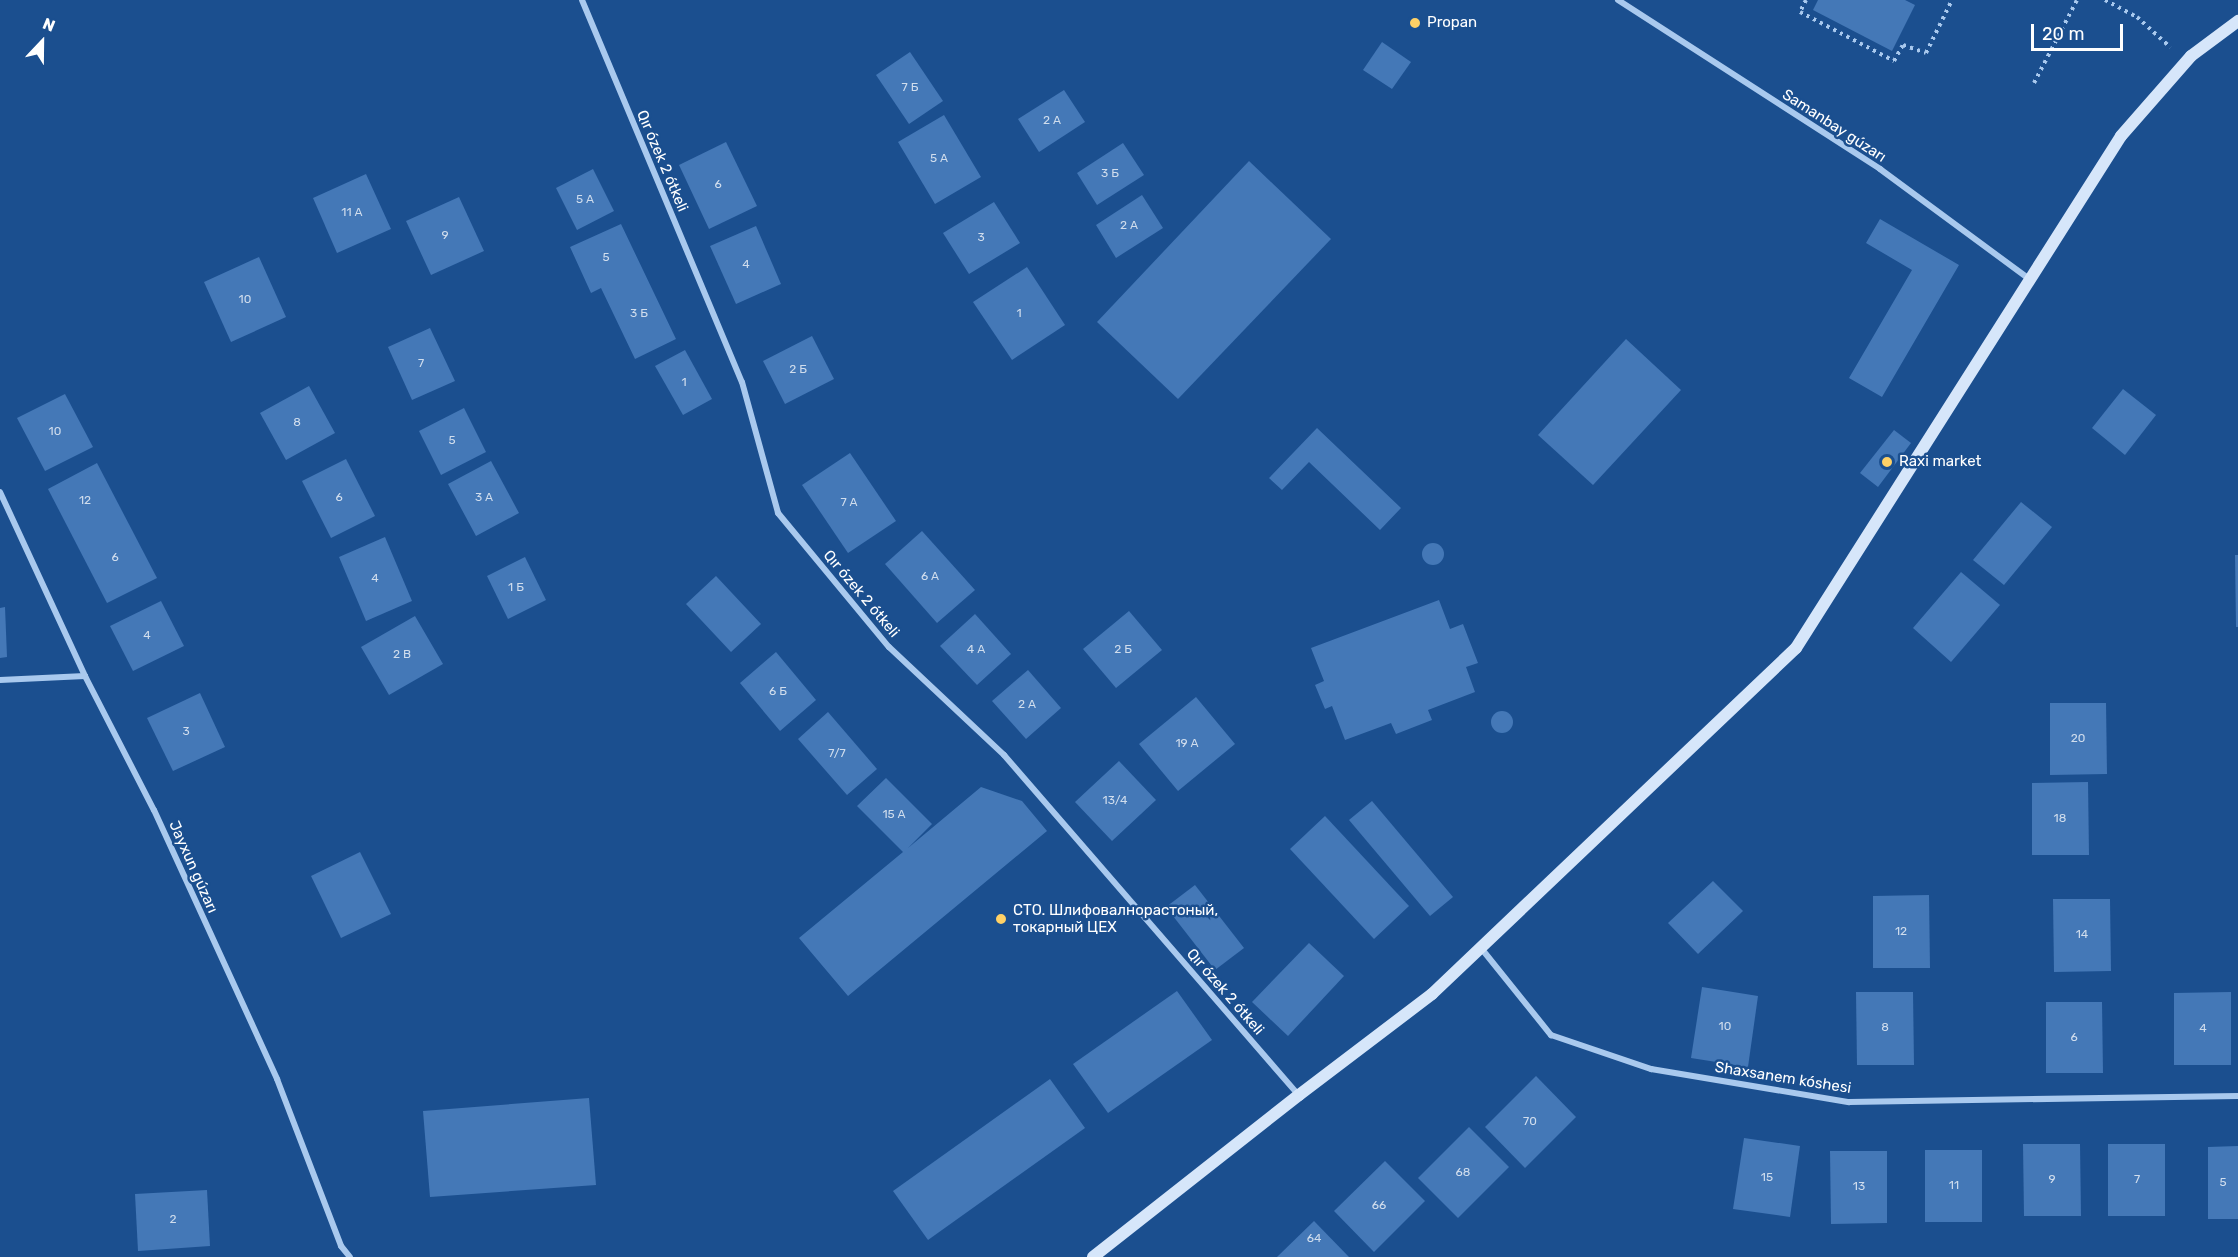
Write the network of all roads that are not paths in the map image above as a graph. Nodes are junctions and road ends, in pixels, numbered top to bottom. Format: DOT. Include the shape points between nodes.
graph roads {
  1 [pos="582,0"];
  2 [pos="1618,0"];
  3 [pos="2238,21"];
  4 [pos="2031,280"];
  5 [pos="0,492"];
  6 [pos="85,676"];
  7 [pos="0,680"];
  8 [pos="1481,948"];
  9 [pos="1299,1095"];
  10 [pos="2238,1096"];
  11 [pos="350,1257"];
  12 [pos="1094,1257"];
  1 -- 9 [label="street, Qır ózek 2 ótkeli" via="742,382 778,513 889,647 1004,755"];
  2 -- 4 [label="street, Samanbay gúzarı" via="1880,169"];
  3 -- 4 [label="street" via="2191,56 2121,136"];
  4 -- 8 [label="street" via="1796,648"];
  5 -- 6 [label="street, Jayxun gúzarı"];
  6 -- 7 [label="street"];
  6 -- 11 [label="street, Jayxun gúzarı" via="154,810 277,1079 341,1246"];
  8 -- 9 [label="street" via="1432,994"];
  8 -- 10 [label="street, Shaxsanem kóshesi" via="1551,1035 1651,1069 1849,1101"];
  9 -- 12 [label="street"];
}
